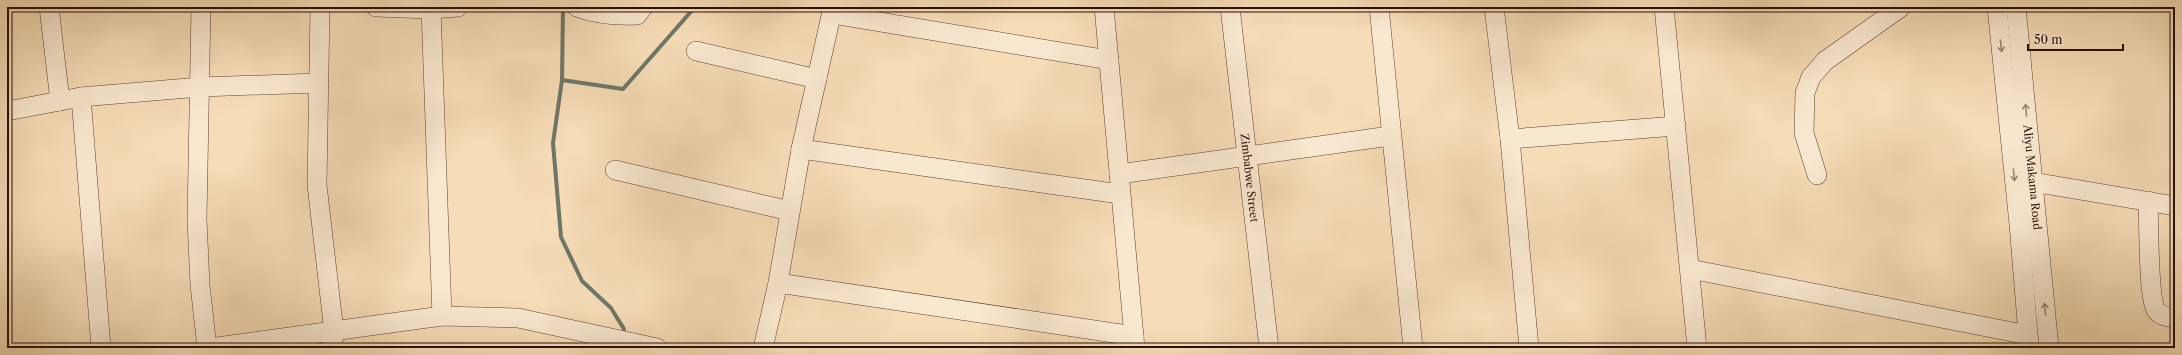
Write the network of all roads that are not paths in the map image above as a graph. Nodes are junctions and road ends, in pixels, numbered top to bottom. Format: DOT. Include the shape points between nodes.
graph roads {
  1 [pos="49,7"];
  2 [pos="201,7"];
  3 [pos="320,7"];
  4 [pos="376,7"];
  5 [pos="458,7"];
  6 [pos="577,7"];
  7 [pos="643,7"];
  8 [pos="1104,7"];
  9 [pos="1230,7"];
  10 [pos="1379,7"];
  11 [pos="1494,7"];
  12 [pos="1664,7"];
  13 [pos="1901,7"];
  14 [pos="1997,7"];
  15 [pos="2016,7"];
  16 [pos="431,9"];
  17 [pos="833,11"];
  18 [pos="696,51"];
  19 [pos="1109,60"];
  20 [pos="817,79"];
  21 [pos="318,83"];
  22 [pos="200,88"];
  23 [pos="81,97"];
  24 [pos="60,101"];
  25 [pos="7,110"];
  26 [pos="1676,126"];
  27 [pos="1390,136"];
  28 [pos="1510,139"];
  29 [pos="801,148"];
  30 [pos="1247,156"];
  31 [pos="615,170"];
  32 [pos="1119,174"];
  33 [pos="1817,175"];
  34 [pos="2033,182"];
  35 [pos="1120,194"];
  36 [pos="2148,201"];
  37 [pos="2175,206"];
  38 [pos="790,211"];
  39 [pos="1690,269"];
  40 [pos="778,283"];
  41 [pos="442,316"];
  42 [pos="2175,318"];
  43 [pos="333,340"];
  44 [pos="1134,342"];
  45 [pos="2029,342"];
  46 [pos="101,348"];
  47 [pos="207,348"];
  48 [pos="210,348"];
  49 [pos="657,348"];
  50 [pos="763,348"];
  51 [pos="1269,348"];
  52 [pos="1412,348"];
  53 [pos="1529,348"];
  54 [pos="1697,348"];
  55 [pos="2049,348"];
  1 -- 24 [label="street"];
  2 -- 22 [label="street"];
  3 -- 21 [label="street"];
  4 -- 16 [label="street"];
  5 -- 16 [label="street"];
  6 -- 7 [label="street" via="588,11 637,15"];
  8 -- 19 [label="street"];
  9 -- 30 [label="street, Zimbabwe Street"];
  10 -- 27 [label="street"];
  11 -- 28 [label="street"];
  12 -- 26 [label="street"];
  13 -- 33 [label="street" via="1825,61 1811,77 1805,93 1804,133"];
  14 -- 45 [label="street, Aliyu Makama Road, one-way"];
  34 -- 15 [label="street, Aliyu Makama Road, one-way"];
  16 -- 41 [label="street"];
  17 -- 19 [label="street"];
  17 -- 20 [label="street"];
  18 -- 20 [label="street"];
  19 -- 32 [label="street"];
  20 -- 29 [label="street"];
  21 -- 22 [label="street"];
  21 -- 43 [label="street" via="317,185"];
  22 -- 23 [label="street"];
  22 -- 47 [label="street" via="197,219 200,285"];
  23 -- 24 [label="street"];
  23 -- 46 [label="street"];
  24 -- 25 [label="street"];
  26 -- 28 [label="street"];
  26 -- 39 [label="street"];
  27 -- 30 [label="street"];
  27 -- 52 [label="street"];
  28 -- 53 [label="street"];
  29 -- 35 [label="street"];
  29 -- 38 [label="street"];
  30 -- 32 [label="street"];
  30 -- 51 [label="street, Zimbabwe Street"];
  31 -- 38 [label="street"];
  32 -- 35 [label="street"];
  34 -- 36 [label="street"];
  55 -- 34 [label="street, Aliyu Makama Road, one-way"];
  35 -- 44 [label="street"];
  36 -- 37 [label="street"];
  36 -- 42 [label="street" via="2152,292 2156,309 2164,316"];
  38 -- 40 [label="street"];
  39 -- 45 [label="street"];
  39 -- 54 [label="street"];
  40 -- 44 [label="street"];
  40 -- 50 [label="street"];
  41 -- 43 [label="street"];
  41 -- 49 [label="street" via="518,318"];
  43 -- 48 [label="street"];
}
